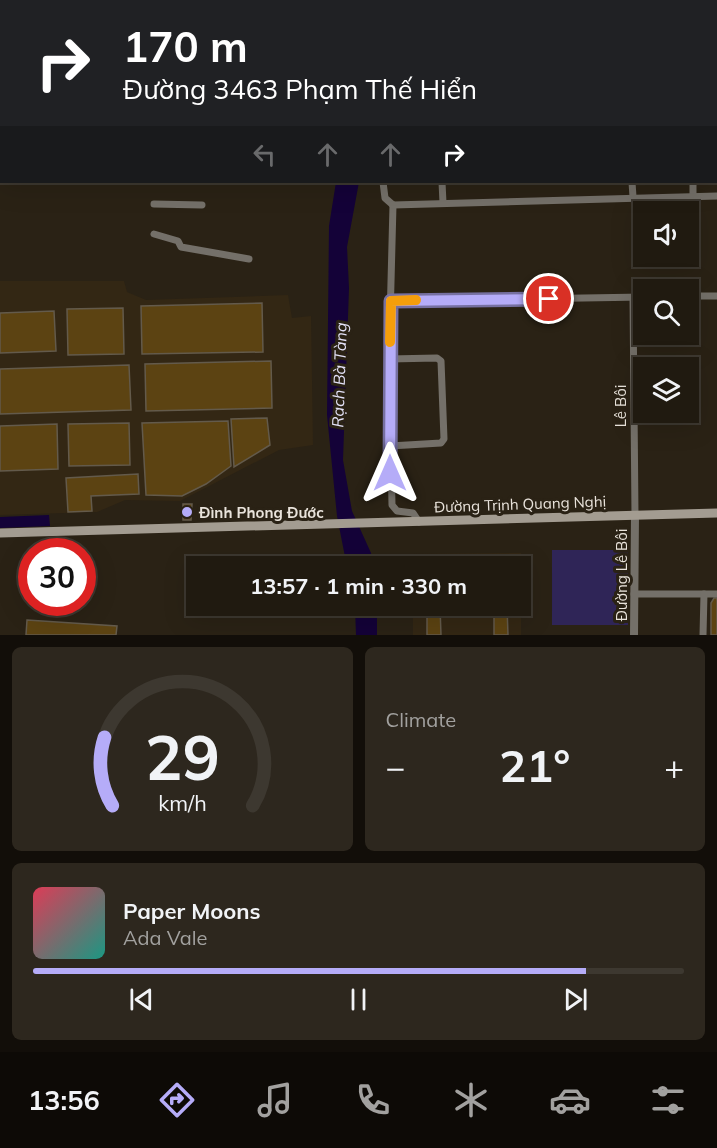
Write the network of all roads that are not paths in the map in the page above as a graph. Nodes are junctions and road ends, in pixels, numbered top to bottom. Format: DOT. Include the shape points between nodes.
graph roads {
  1 [pos="383,183"];
  2 [pos="442,183"];
  3 [pos="632,183"];
  4 [pos="693,183"];
  5 [pos="693,196"];
  6 [pos="717,196"];
  7 [pos="633,197"];
  8 [pos="443,203"];
  9 [pos="154,204"];
  10 [pos="202,205"];
  11 [pos="393,205"];
  12 [pos="154,234"];
  13 [pos="249,259"];
  14 [pos="699,296"];
  15 [pos="717,296"];
  16 [pos="633,297"];
  17 [pos="391,301"];
  18 [pos="633,345"];
  19 [pos="389,359"];
  20 [pos="390,446"];
  21 [pos="717,513"];
  22 [pos="635,514"];
  23 [pos="419,522"];
  24 [pos="0,533"];
  25 [pos="634,594"];
  26 [pos="704,594"];
  27 [pos="717,594"];
  28 [pos="634,635"];
  29 [pos="703,635"];
  1 -- 11 [label="street" via="385,198"];
  2 -- 8 [label="street"];
  3 -- 7 [label="street"];
  4 -- 5 [label="street"];
  5 -- 6 [label="street"];
  5 -- 7 [label="street"];
  7 -- 8 [label="street"];
  8 -- 11 [label="street"];
  9 -- 10 [label="street"];
  11 -- 17 [label="street"];
  12 -- 13 [label="street" via="178,241 181,247"];
  14 -- 15 [label="street"];
  16 -- 17 [label="street"];
  17 -- 19 [label="street"];
  18 -- 22 [label="street, Lê Bôi"];
  19 -- 20 [label="street"];
  19 -- 20 [label="street" via="441,361 444,439 441,444"];
  20 -- 23 [label="street" via="392,508 413,513"];
  21 -- 22 [label="main road, Đường Trịnh Quang Nghị"];
  22 -- 23 [label="main road, Đường Trịnh Quang Nghị"];
  22 -- 25 [label="street, Đường Lê Bôi"];
  23 -- 24 [label="main road, Đường Trịnh Quang Nghị"];
  25 -- 26 [label="street"];
  25 -- 28 [label="street, Đường Lê Bôi"];
  26 -- 27 [label="street"];
  26 -- 29 [label="street"];
}
